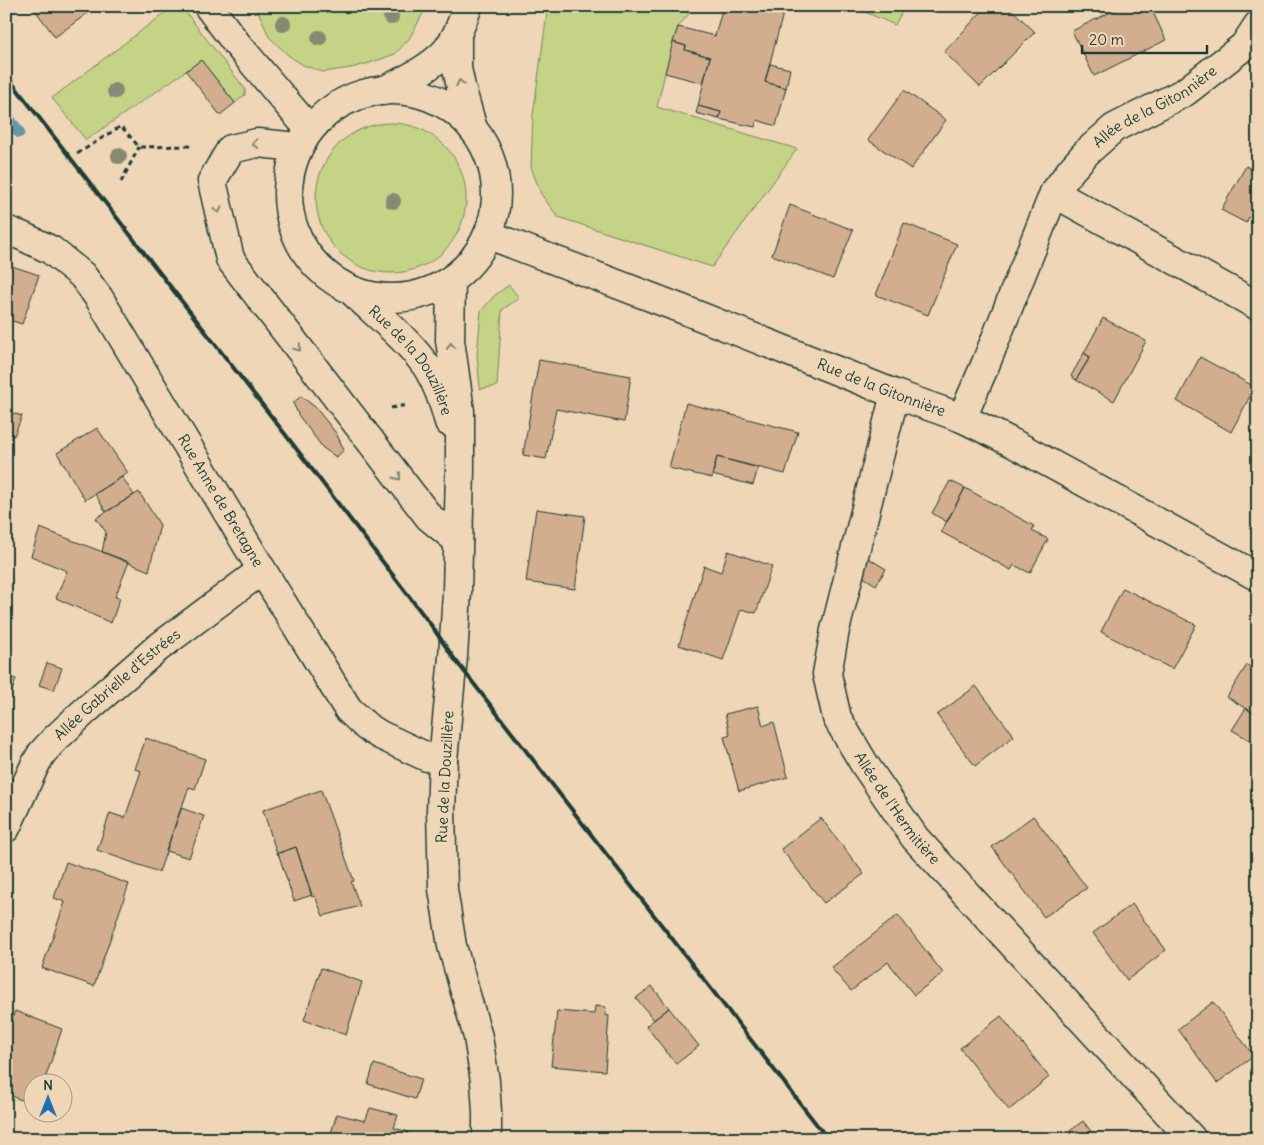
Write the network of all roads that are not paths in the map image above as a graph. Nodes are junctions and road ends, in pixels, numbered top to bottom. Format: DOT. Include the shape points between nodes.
graph roads {
  1 [pos="208,6"];
  2 [pos="230,6"];
  3 [pos="468,6"];
  4 [pos="1258,25"];
  5 [pos="456,35"];
  6 [pos="237,44"];
  7 [pos="383,91"];
  8 [pos="474,129"];
  9 [pos="304,138"];
  10 [pos="1054,193"];
  11 [pos="6,230"];
  12 [pos="489,234"];
  13 [pos="451,282"];
  14 [pos="352,291"];
  15 [pos="1258,306"];
  16 [pos="895,394"];
  17 [pos="962,418"];
  18 [pos="460,470"];
  19 [pos="458,541"];
  20 [pos="262,570"];
  21 [pos="1258,577"];
  22 [pos="443,760"];
  23 [pos="6,828"];
  24 [pos="487,1139"];
  25 [pos="1192,1139"];
  1 -- 6 [label="street"];
  2 -- 6 [label="street"];
  3 -- 5 [label="street"];
  4 -- 10 [label="street, Allée de la Gitonnière" via="1244,46 1185,92 1114,128 1087,152"];
  5 -- 7 [label="street" via="445,52 429,65"];
  8 -- 5 [label="street, one-way" via="461,86"];
  6 -- 9 [label="street"];
  7 -- 8 [label="street" via="400,89 433,98 461,115"];
  7 -- 9 [label="street" via="366,92 335,106"];
  8 -- 12 [label="street" via="495,170 497,203"];
  9 -- 14 [label="street" via="287,181 289,214 300,247 322,273"];
  9 -- 19 [label="street, one-way" via="257,142 231,149 221,165 212,181 230,259 429,518"];
  10 -- 15 [label="street"];
  10 -- 17 [label="street, Allée de la Gitonnière"];
  11 -- 20 [label="street, Rue Anne de Bretagne" via="51,250 82,275 99,298"];
  12 -- 13 [label="street" via="474,261"];
  12 -- 16 [label="street, Rue de la Gitonnière"];
  13 -- 14 [label="street" via="420,296 387,300"];
  18 -- 13 [label="street, Rue de la Douzillère, one-way" via="460,411 450,340"];
  14 -- 18 [label="street, Rue de la Douzillère" via="416,353 428,370 448,417"];
  16 -- 17 [label="street, Rue de la Gitonnière"];
  16 -- 25 [label="street, Allée de l'Hermitière" via="834,630 827,674 837,718 915,838"];
  17 -- 21 [label="street, Rue de la Gitonnière"];
  18 -- 19 [label="street, Rue de la Douzillère"];
  19 -- 22 [label="street, Rue de la Douzillère" via="453,657"];
  20 -- 22 [label="street, Rue Anne de Bretagne" via="348,709 380,735 427,757"];
  20 -- 23 [label="street, Allée Gabrielle d'Estrées" via="155,650 55,739 35,765"];
  22 -- 24 [label="street, Rue de la Douzillère" via="440,812 443,889 452,946 478,1037 485,1080"];
}
